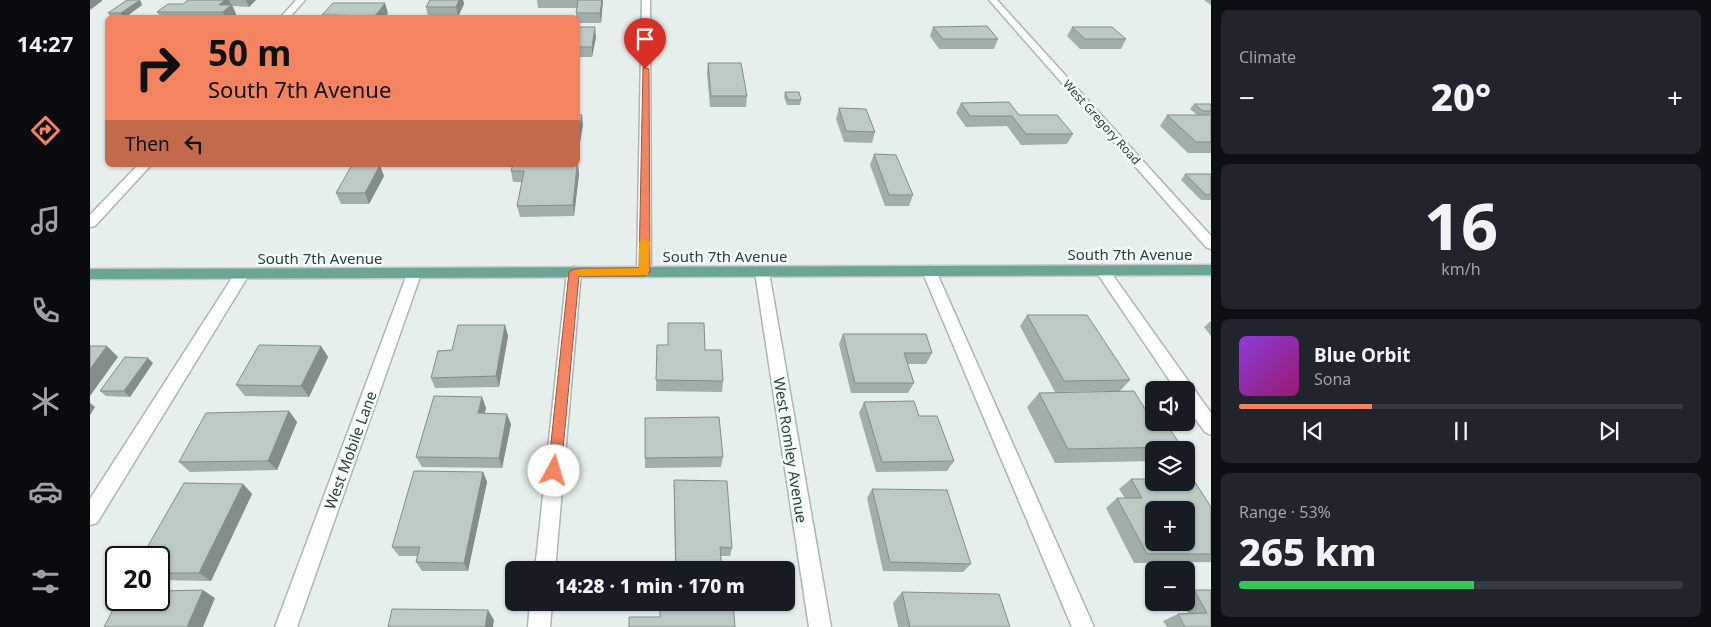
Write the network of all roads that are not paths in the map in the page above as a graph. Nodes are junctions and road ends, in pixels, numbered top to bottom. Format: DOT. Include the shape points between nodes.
graph roads {
  1 [pos="301,0"];
  2 [pos="646,0"];
  3 [pos="993,0"];
  4 [pos="287,15"];
  5 [pos="143,167"];
  6 [pos="90,224"];
  7 [pos="1211,244"];
  8 [pos="1102,270"];
  9 [pos="1211,270"];
  10 [pos="929,271"];
  11 [pos="574,272"];
  12 [pos="644,272"];
  13 [pos="762,272"];
  14 [pos="90,274"];
  15 [pos="242,274"];
  16 [pos="414,274"];
  17 [pos="1179,381"];
  18 [pos="1195,404"];
  19 [pos="1211,427"];
  20 [pos="90,516"];
  21 [pos="546,561"];
  22 [pos="540,611"];
  23 [pos="286,627"];
  24 [pos="539,627"];
  25 [pos="820,627"];
  26 [pos="1083,627"];
  1 -- 4 [label="street"];
  2 -- 12 [label="street"];
  3 -- 7 [label="street, West Gregory Road"];
  5 -- 6 [label="street"];
  8 -- 9 [label="main road, South 7th Avenue"];
  8 -- 10 [label="main road, South 7th Avenue"];
  8 -- 17 [label="street"];
  10 -- 13 [label="main road, South 7th Avenue"];
  10 -- 26 [label="street"];
  11 -- 12 [label="main road, South 7th Avenue"];
  11 -- 16 [label="main road, South 7th Avenue"];
  11 -- 21 [label="street"];
  12 -- 13 [label="main road, South 7th Avenue"];
  13 -- 25 [label="street, West Romley Avenue"];
  14 -- 15 [label="main road, South 7th Avenue"];
  15 -- 16 [label="main road, South 7th Avenue"];
  15 -- 20 [label="street"];
  16 -- 23 [label="street, West Mobile Lane"];
  18 -- 19 [label="street"];
  22 -- 24 [label="street"];
}
